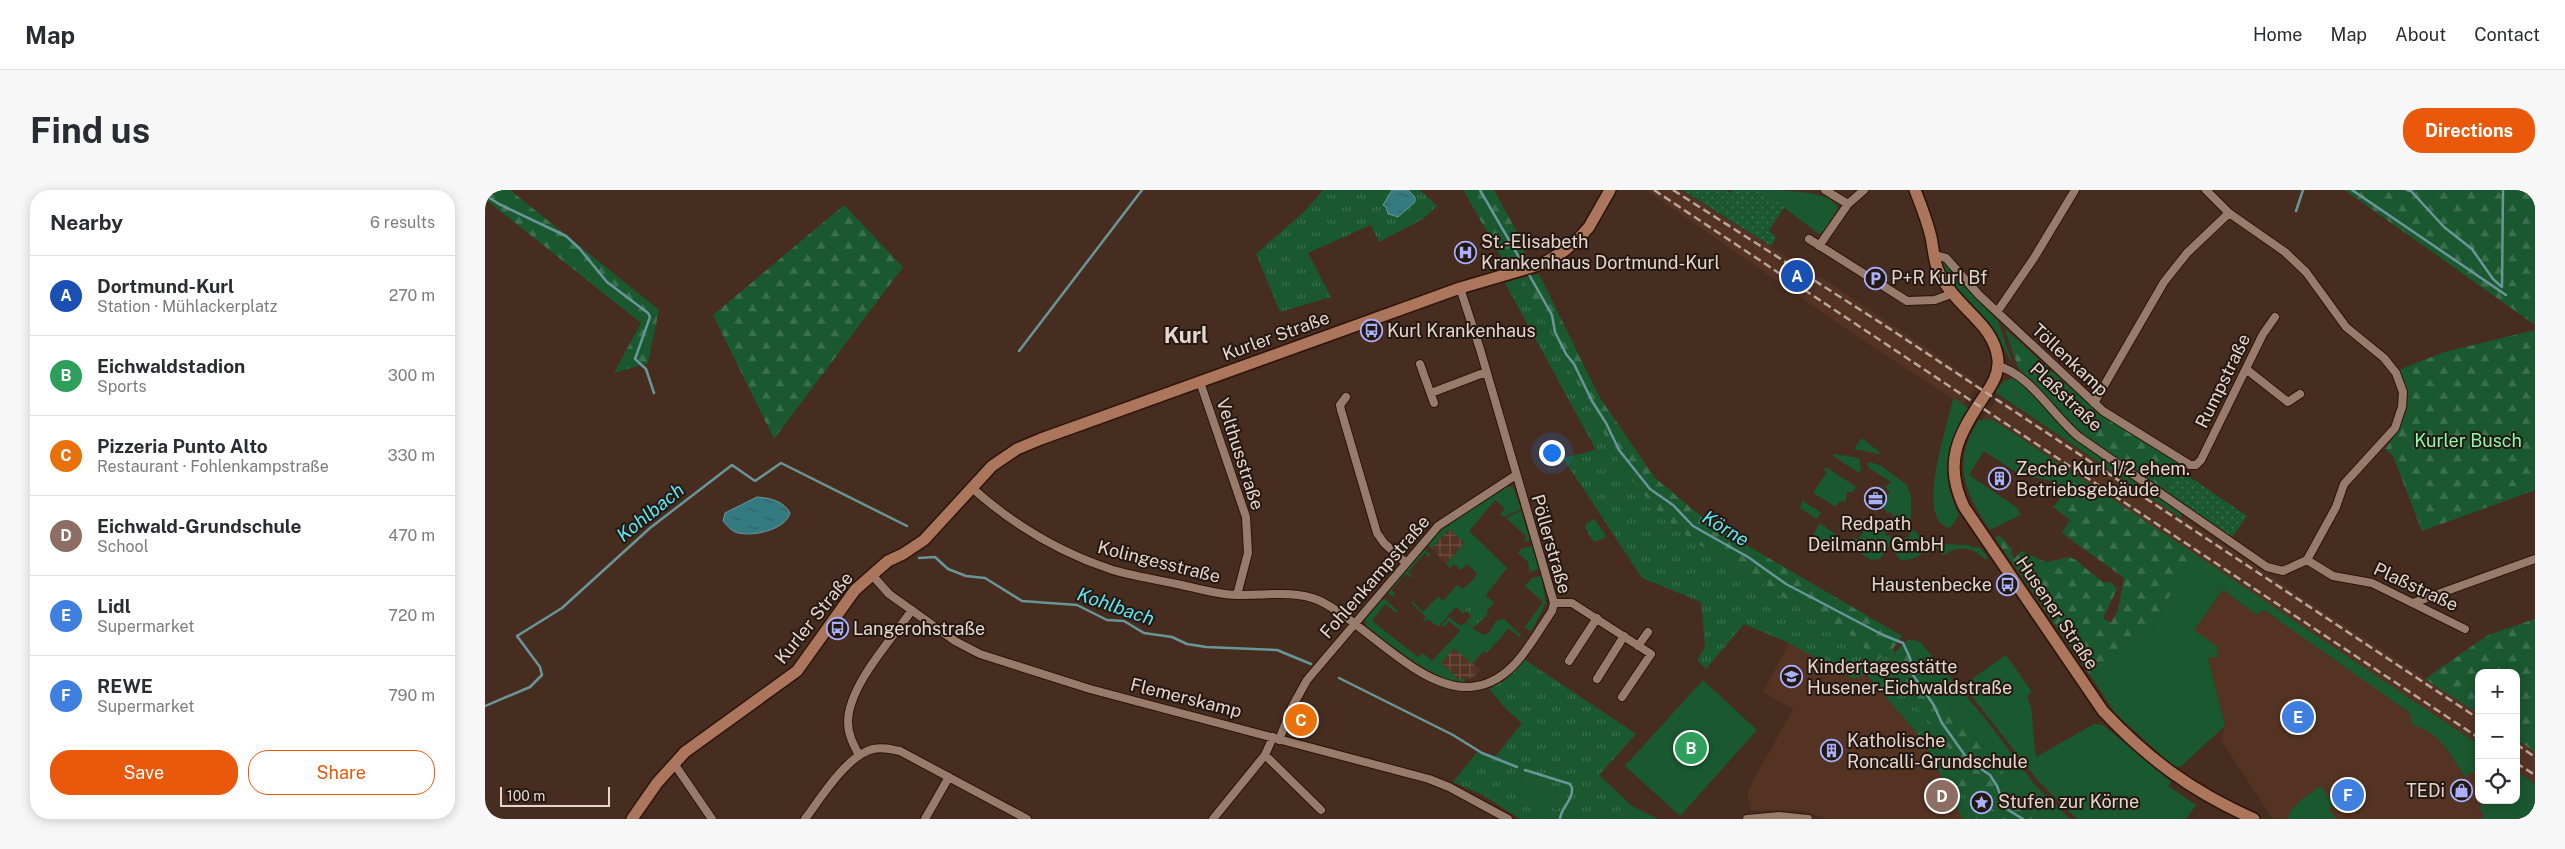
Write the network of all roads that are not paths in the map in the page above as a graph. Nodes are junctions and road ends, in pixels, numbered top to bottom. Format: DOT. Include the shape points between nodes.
graph roads {
  1 [pos="1610,190"];
  2 [pos="1825,190"];
  3 [pos="1864,190"];
  4 [pos="1915,190"];
  5 [pos="2075,190"];
  6 [pos="2206,190"];
  7 [pos="1848,204"];
  8 [pos="2229,214"];
  9 [pos="1809,239"];
  10 [pos="1819,246"];
  11 [pos="1934,255"];
  12 [pos="1460,288"];
  13 [pos="1951,294"];
  14 [pos="1997,312"];
  15 [pos="2275,317"];
  16 [pos="1420,364"];
  17 [pos="1998,366"];
  18 [pos="2246,369"];
  19 [pos="1487,372"];
  20 [pos="1200,382"];
  21 [pos="1431,393"];
  22 [pos="2300,394"];
  23 [pos="1346,397"];
  24 [pos="1435,403"];
  25 [pos="2094,403"];
  26 [pos="2201,460"];
  27 [pos="1516,474"];
  28 [pos="971,487"];
  29 [pos="2535,559"];
  30 [pos="2307,560"];
  31 [pos="1406,563"];
  32 [pos="873,576"];
  33 [pos="1237,595"];
  34 [pos="1554,603"];
  35 [pos="2413,603"];
  36 [pos="912,610"];
  37 [pos="1597,618"];
  38 [pos="1353,624"];
  39 [pos="2465,629"];
  40 [pos="1648,632"];
  41 [pos="1624,636"];
  42 [pos="1638,646"];
  43 [pos="1569,661"];
  44 [pos="1597,679"];
  45 [pos="1622,697"];
  46 [pos="1276,739"];
  47 [pos="1265,754"];
  48 [pos="859,755"];
  49 [pos="677,763"];
  50 [pos="949,777"];
  51 [pos="1321,810"];
  52 [pos="632,819"];
  53 [pos="712,819"];
  54 [pos="805,819"];
  55 [pos="925,819"];
  56 [pos="1027,819"];
  57 [pos="1213,819"];
  58 [pos="1508,819"];
  59 [pos="1747,819"];
  60 [pos="1808,819"];
  61 [pos="2254,819"];
  1 -- 12 [label="main road, Kurler Straße" via="1589,227 1551,260"];
  2 -- 7 [label="street"];
  3 -- 7 [label="street"];
  4 -- 11 [label="main road" via="1928,224"];
  5 -- 14 [label="street"];
  6 -- 8 [label="street"];
  7 -- 10 [label="street"];
  8 -- 25 [label="street" via="2187,253 2163,282"];
  8 -- 30 [label="street" via="2285,252 2306,272 2346,326 2385,358 2403,392 2403,407 2395,428 2344,484 2336,507"];
  9 -- 10 [label="street"];
  10 -- 13 [label="street" via="1899,297 1915,301 1940,299"];
  11 -- 13 [label="main road" via="1937,269"];
  11 -- 14 [label="street, Töllenkamp" via="1947,258 1963,279"];
  12 -- 19 [label="street"];
  12 -- 20 [label="main road, Kurler Straße"];
  13 -- 17 [label="main road" via="1990,335"];
  14 -- 25 [label="street, Töllenkamp"];
  15 -- 18 [label="street, Rumpstraße"];
  16 -- 21 [label="street"];
  17 -- 30 [label="street, Plaßstraße" via="2019,376 2079,437 2267,567 2283,571"];
  17 -- 61 [label="main road, Husener Straße" via="1995,380 1961,434 1955,451 1953,470 1963,507 2113,722 2194,790"];
  18 -- 22 [label="street" via="2288,402"];
  18 -- 26 [label="street, Rumpstraße"];
  19 -- 21 [label="street"];
  19 -- 27 [label="street"];
  20 -- 28 [label="main road, Kurler Straße" via="1017,449 992,466"];
  20 -- 33 [label="street, Velthusstraße" via="1245,516 1248,553"];
  21 -- 24 [label="street"];
  23 -- 31 [label="street" via="1340,405 1341,410 1377,533"];
  25 -- 26 [label="street, Töllenkamp" via="2190,465"];
  27 -- 31 [label="street, Fohlenkampstraße" via="1443,522"];
  27 -- 34 [label="street, Pöllerstraße"];
  28 -- 32 [label="main road, Kurler Straße" via="934,531 891,559"];
  28 -- 33 [label="street, Kolingesstraße" via="1028,531 1111,570"];
  29 -- 35 [label="street"];
  30 -- 35 [label="street, Plaßstraße" via="2333,576 2372,583"];
  31 -- 38 [label="street, Fohlenkampstraße"];
  32 -- 36 [label="street, Flemerskamp" via="889,594"];
  32 -- 49 [label="main road, Kurler Straße" via="848,598 797,671"];
  33 -- 38 [label="street, Kolingesstraße" via="1293,594 1309,597"];
  34 -- 37 [label="street" via="1572,602"];
  34 -- 38 [label="street, Pöllerstraße" via="1519,661 1498,679 1479,686 1462,687 1437,682"];
  35 -- 39 [label="street, Plaßstraße"];
  36 -- 46 [label="street, Flemerskamp" via="955,641 980,654 1090,689"];
  36 -- 48 [label="street" via="852,700 849,734"];
  37 -- 41 [label="street"];
  37 -- 43 [label="street"];
  38 -- 46 [label="street, Fohlenkampstraße" via="1304,685"];
  40 -- 42 [label="street"];
  41 -- 42 [label="street"];
  41 -- 44 [label="street"];
  42 -- 45 [label="street" via="1651,654"];
  46 -- 47 [label="street, Fohlenkampstraße"];
  46 -- 58 [label="street, Flemerskamp" via="1433,780"];
  47 -- 51 [label="street"];
  47 -- 57 [label="street, Fohlenkampstraße"];
  48 -- 50 [label="street" via="873,749 900,751"];
  48 -- 54 [label="street" via="848,764"];
  49 -- 52 [label="main road, Kurler Straße" via="657,783"];
  49 -- 53 [label="street"];
  50 -- 55 [label="street"];
  50 -- 56 [label="street"];
  59 -- 60 [label="street" via="1779,816"];
}
